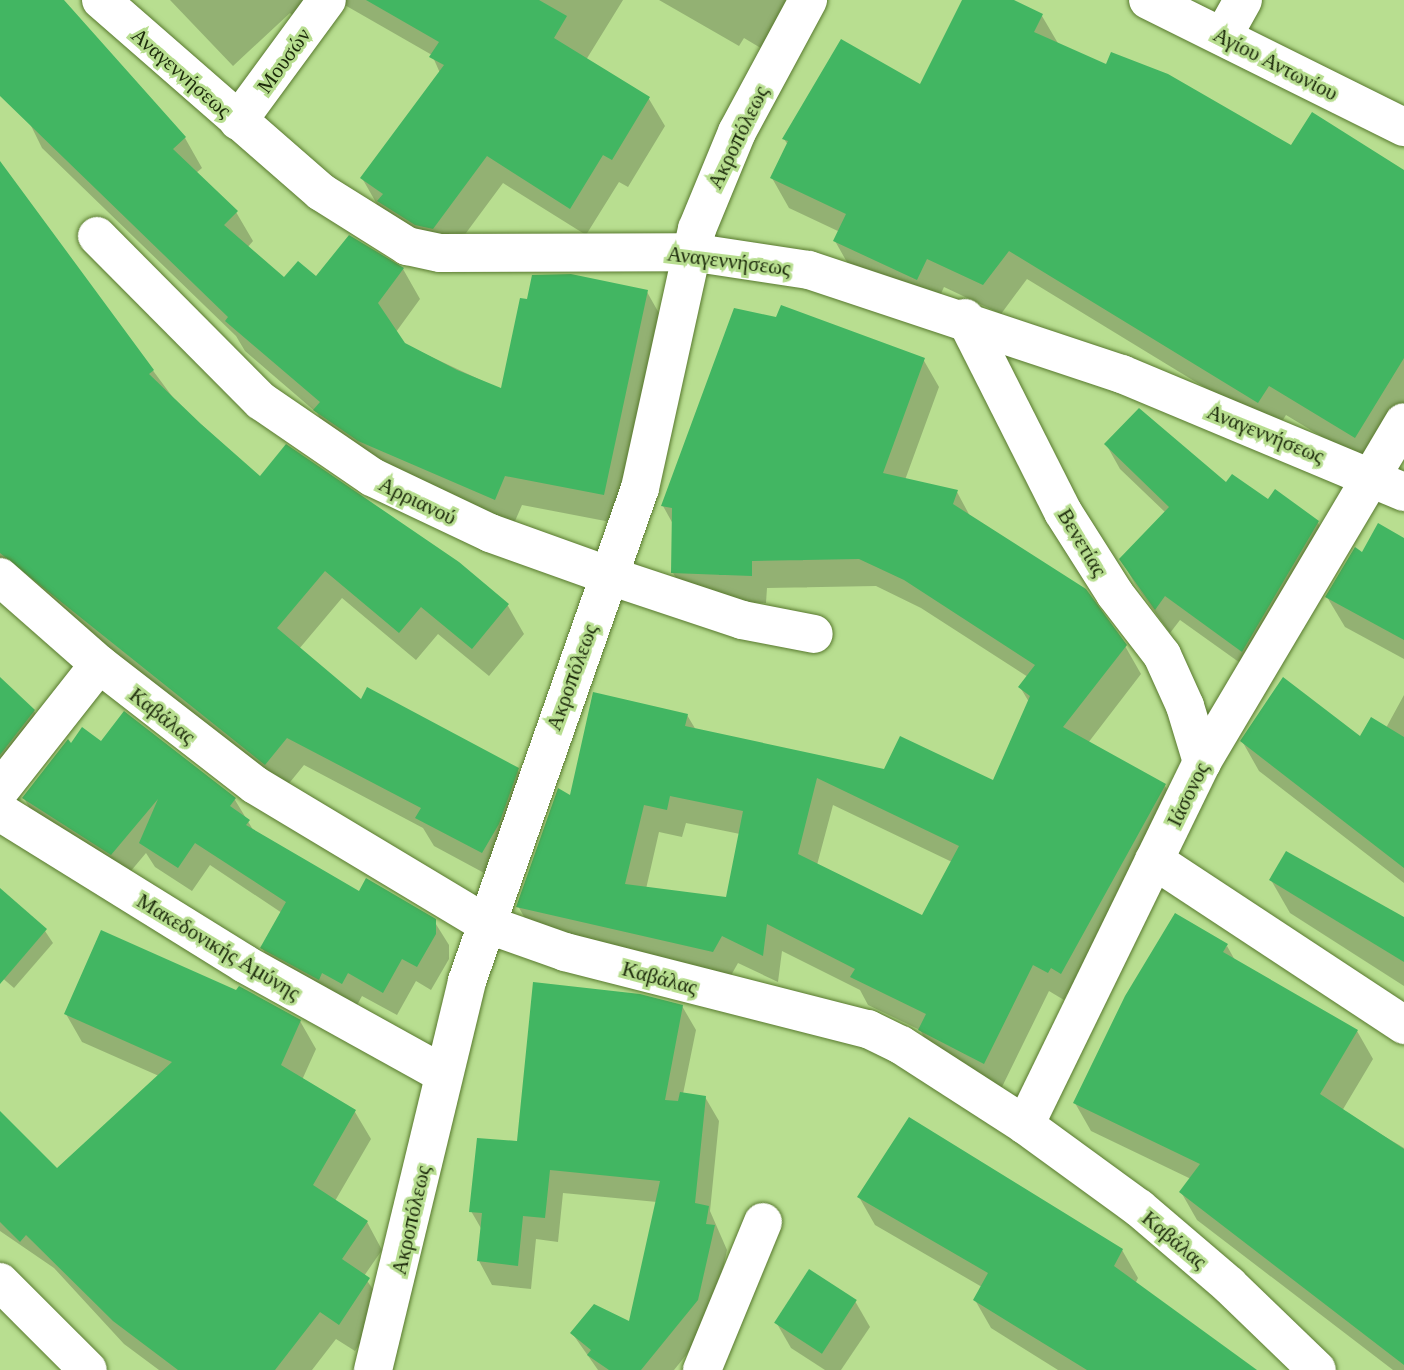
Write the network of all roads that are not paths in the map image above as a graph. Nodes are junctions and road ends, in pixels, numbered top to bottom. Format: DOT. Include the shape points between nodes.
graph roads {
  1 [pos="100,0"];
  2 [pos="327,0"];
  3 [pos="808,0"];
  4 [pos="1148,0"];
  5 [pos="1243,0"];
  6 [pos="1223,36"];
  7 [pos="238,121"];
  8 [pos="1404,127"];
  9 [pos="96,236"];
  10 [pos="690,252"];
  11 [pos="965,318"];
  12 [pos="1404,422"];
  13 [pos="1387,484"];
  14 [pos="610,576"];
  15 [pos="0,577"];
  16 [pos="814,634"];
  17 [pos="99,664"];
  18 [pos="1202,762"];
  19 [pos="0,790"];
  20 [pos="0,812"];
  21 [pos="1154,860"];
  22 [pos="486,924"];
  23 [pos="1404,1025"];
  24 [pos="442,1073"];
  25 [pos="1025,1125"];
  26 [pos="763,1222"];
  27 [pos="0,1282"];
  28 [pos="88,1370"];
  29 [pos="373,1370"];
  30 [pos="702,1370"];
  31 [pos="1317,1370"];
  1 -- 7 [label="street, Αναγεννήσεως"];
  2 -- 7 [label="street, Μουσών"];
  3 -- 10 [label="street, Ακροπόλεως" via="737,132"];
  4 -- 6 [label="street, Αγίου Αντωνίου"];
  5 -- 6 [label="street"];
  6 -- 8 [label="street, Αγίου Αντωνίου"];
  7 -- 10 [label="street, Αναγεννήσεως" via="340,207 407,246 440,253"];
  9 -- 14 [label="street, Αρριανού" via="261,401 314,441 418,502"];
  10 -- 11 [label="street, Αναγεννήσεως" via="809,270"];
  10 -- 14 [label="street, Ακροπόλεως" via="650,447"];
  11 -- 13 [label="street, Αναγεννήσεως" via="1122,374"];
  11 -- 18 [label="street, Βενετίας" via="1063,512 1115,594 1163,655"];
  12 -- 13 [label="street, Ιάσονος"];
  13 -- 18 [label="street, Ιάσονος"];
  14 -- 16 [label="street, Αρριανού" via="742,620"];
  14 -- 22 [label="street, Ακροπόλεως"];
  15 -- 17 [label="street, Καβάλας"];
  17 -- 19 [label="street"];
  17 -- 22 [label="street, Καβάλας" via="255,785"];
  18 -- 21 [label="street, Ιάσονος"];
  20 -- 24 [label="street, Μακεδονικής Αμύνης" via="244,964"];
  21 -- 23 [label="street"];
  21 -- 25 [label="street, Ιάσονος"];
  22 -- 24 [label="street, Ακροπόλεως"];
  22 -- 25 [label="street, Καβάλας" via="565,952 868,1029"];
  24 -- 29 [label="street, Ακροπόλεως"];
  25 -- 31 [label="street, Καβάλας" via="1180,1242"];
  26 -- 30 [label="street"];
  27 -- 28 [label="street"];
}
